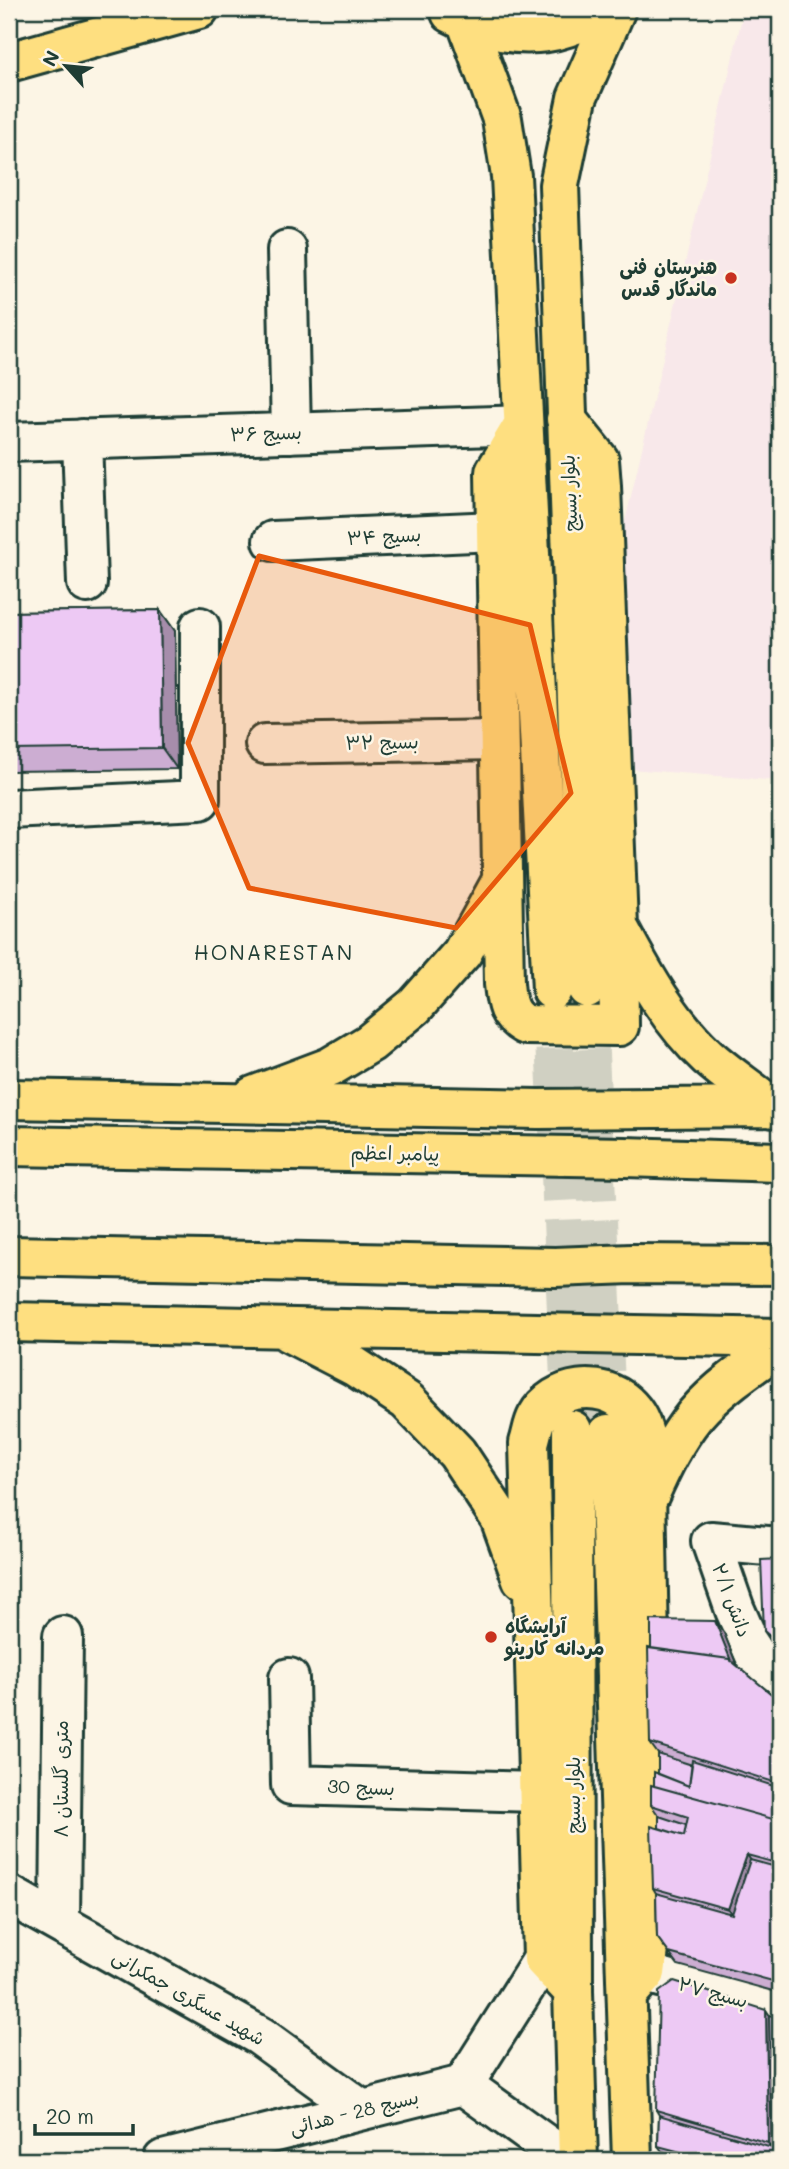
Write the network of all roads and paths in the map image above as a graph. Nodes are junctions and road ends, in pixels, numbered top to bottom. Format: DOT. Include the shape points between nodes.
graph roads {
  1 [pos="200,9"];
  2 [pos="602,9"];
  3 [pos="616,9"];
  4 [pos="447,13"];
  5 [pos="9,62"];
  6 [pos="286,250"];
  7 [pos="566,419"];
  8 [pos="523,425"];
  9 [pos="291,433"];
  10 [pos="82,439"];
  11 [pos="9,442"];
  12 [pos="495,531"];
  13 [pos="273,541"];
  14 [pos="87,583"];
  15 [pos="200,627"];
  16 [pos="499,740"];
  17 [pos="265,744"];
  18 [pos="9,809"];
  19 [pos="502,880"];
  20 [pos="618,927"];
  21 [pos="9,1099"];
  22 [pos="231,1104"];
  23 [pos="777,1107"];
  24 [pos="623,1109"];
  25 [pos="9,1146"];
  26 [pos="625,1157"];
  27 [pos="780,1162"];
  28 [pos="9,1255"];
  29 [pos="780,1265"];
  30 [pos="9,1322"];
  31 [pos="280,1328"];
  32 [pos="780,1338"];
  33 [pos="780,1346"];
  34 [pos="647,1501"];
  35 [pos="780,1548"];
  36 [pos="534,1611"];
  37 [pos="62,1636"];
  38 [pos="289,1678"];
  39 [pos="780,1690"];
  40 [pos="539,1792"];
  41 [pos="9,1895"];
  42 [pos="60,1922"];
  43 [pos="543,1959"];
  44 [pos="637,1984"];
  45 [pos="573,1991"];
  46 [pos="780,2010"];
  47 [pos="463,2085"];
  48 [pos="362,2110"];
  49 [pos="163,2160"];
  50 [pos="567,2160"];
  51 [pos="578,2160"];
  52 [pos="632,2160"];
  1 -- 5 [label="main road"];
  2 -- 4 [label="main road" via="585,21 541,34 495,32"];
  3 -- 7 [label="main road, بلوار بسیج" via="577,98 559,185"];
  4 -- 8 [label="main road, بلوار بسیج" via="502,119 511,176"];
  6 -- 9 [label="street"];
  7 -- 8 [label="main road, بلوار بسیج" via="569,989"];
  7 -- 20 [label="main road" via="598,460 601,486"];
  8 -- 9 [label="street, بسیج ۳۶"];
  8 -- 12 [label="main road" via="495,472"];
  9 -- 10 [label="street, بسیج ۳۶"];
  10 -- 11 [label="street, بسیج ۳۶"];
  10 -- 14 [label="street"];
  12 -- 13 [label="street, بسیج ۳۴"];
  12 -- 16 [label="main road"];
  15 -- 18 [label="street" via="200,800"];
  16 -- 17 [label="street, بسیج ۳۲"];
  16 -- 19 [label="main road"];
  19 -- 20 [label="main road" via="503,984 508,1009 525,1026 620,1027"];
  19 -- 22 [label="main road" via="461,953 415,1006 330,1068"];
  20 -- 23 [label="main road" via="685,1034 737,1082"];
  21 -- 22 [label="main road"];
  22 -- 24 [label="main road"];
  23 -- 24 [label="main road"];
  24 -- 26 [label="main road"];
  25 -- 26 [label="main road, پیامبر اعظم"];
  26 -- 27 [label="main road, پیامبر اعظم"];
  28 -- 29 [label="main road" via="555,1267"];
  30 -- 31 [label="main road"];
  31 -- 32 [label="main road"];
  31 -- 36 [label="main road" via="354,1366 407,1401 457,1453 500,1518"];
  33 -- 34 [label="main road" via="696,1414 668,1454"];
  34 -- 36 [label="main road" via="645,1437 627,1403 593,1388 571,1390 552,1400 538,1415 529,1443"];
  34 -- 44 [label="main road" via="650,1941"];
  35 -- 39 [label="street, دانش ۲/۱" via="710,1541 765,1678"];
  36 -- 40 [label="main road"];
  37 -- 42 [label="street, ۸ متری گلستان"];
  38 -- 40 [label="street, بسیج 30" via="291,1785"];
  40 -- 43 [label="main road"];
  41 -- 42 [label="street, شهید عسگری جمکرانی"];
  42 -- 48 [label="street, شهید عسگری جمکرانی" via="260,2036"];
  43 -- 45 [label="main road"];
  43 -- 47 [label="street"];
  44 -- 45 [label="main road, بلوار بسیج" via="590,1432"];
  44 -- 46 [label="street, بسیج ۲۷"];
  44 -- 52 [label="main road, بلوار بسیج"];
  45 -- 51 [label="main road, بلوار بسیج"];
  47 -- 48 [label="street, بسیج 28 - هدائی"];
  47 -- 50 [label="street"];
  48 -- 49 [label="street, بسیج 28 - هدائی"];
}
